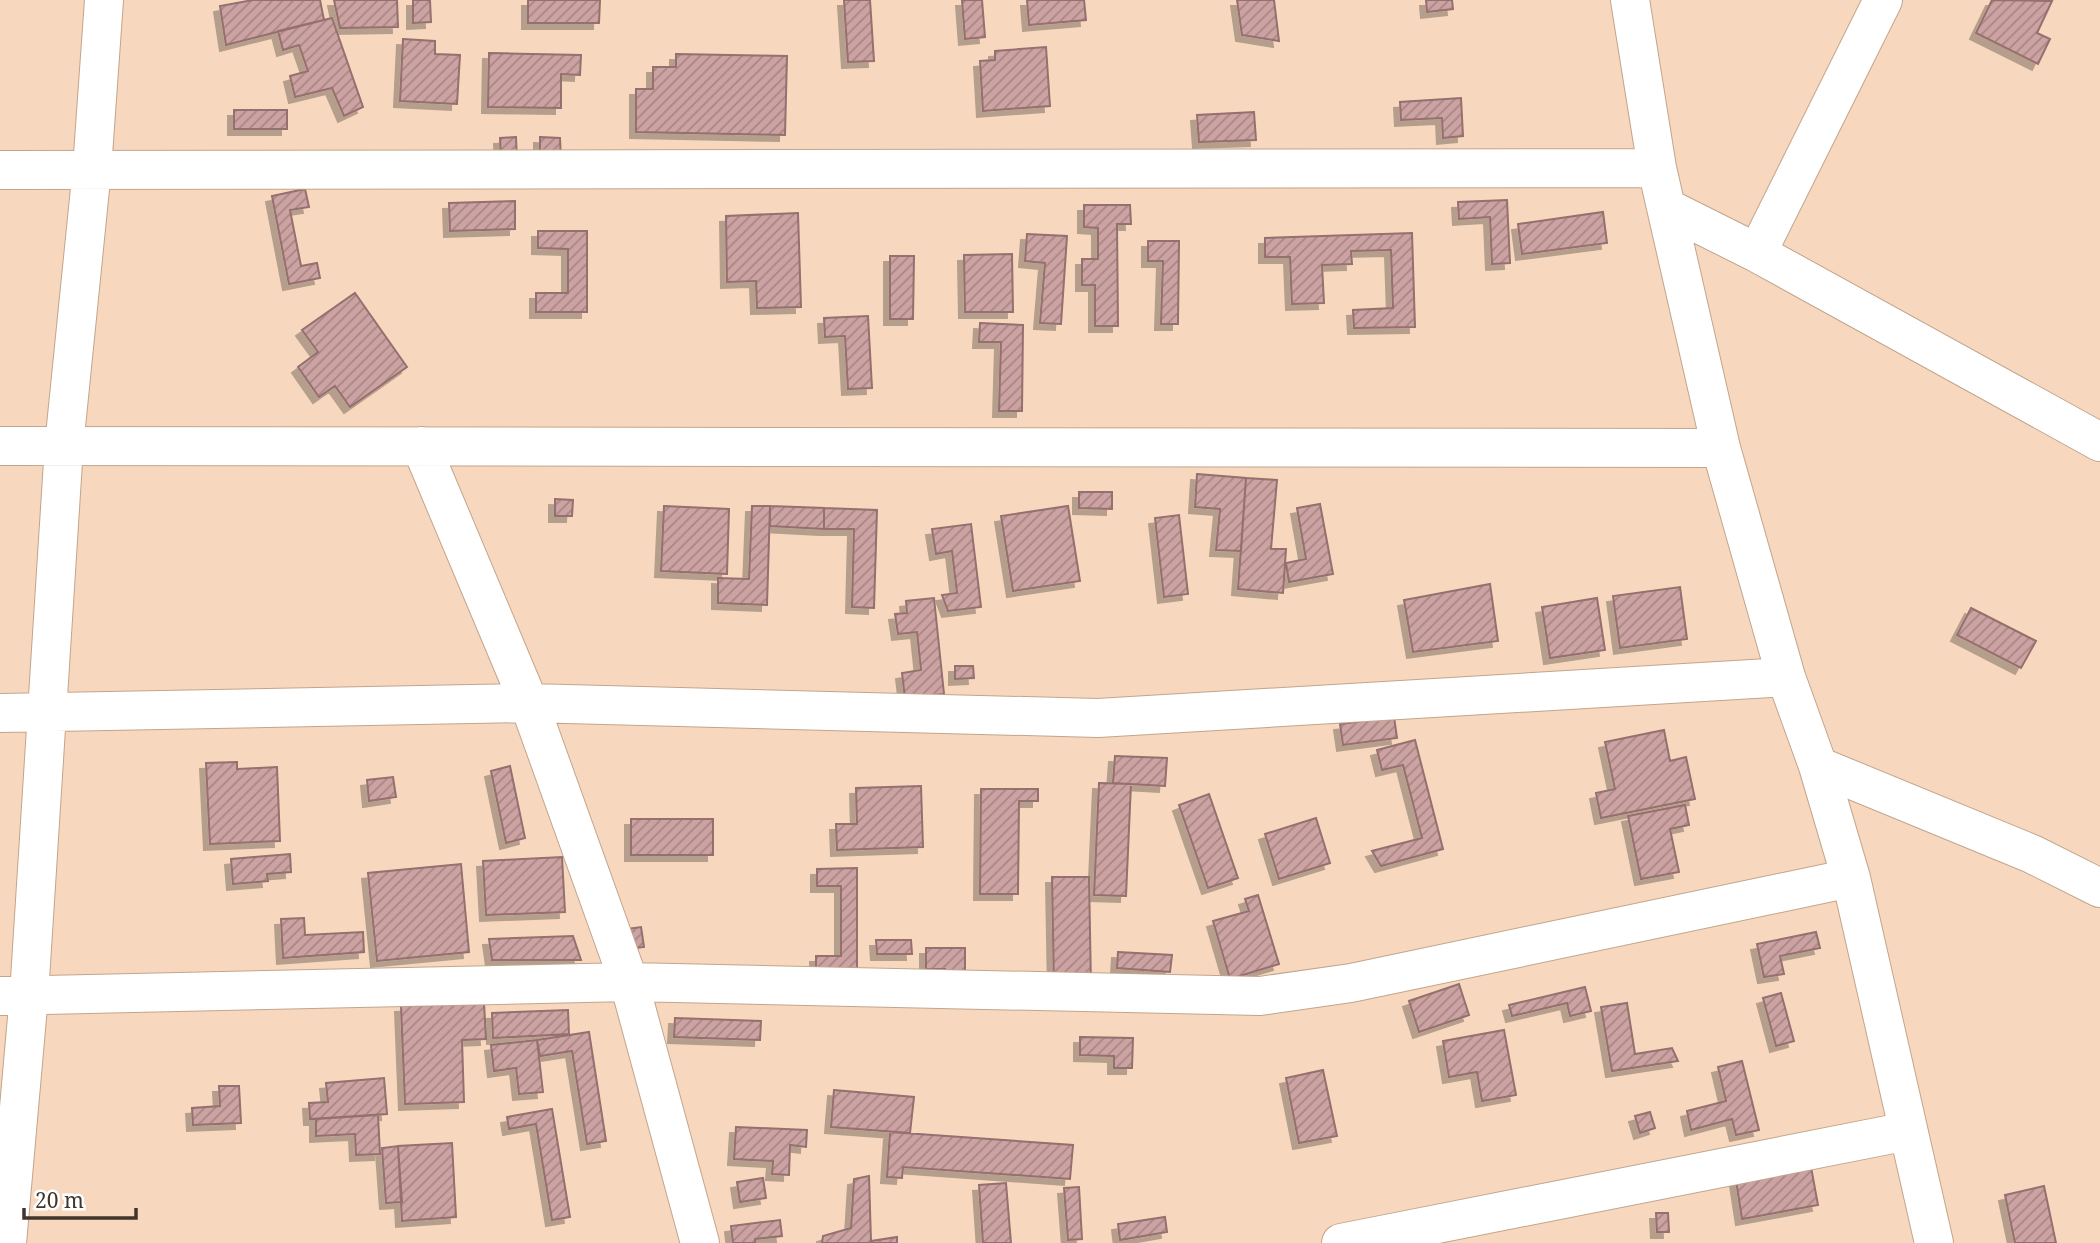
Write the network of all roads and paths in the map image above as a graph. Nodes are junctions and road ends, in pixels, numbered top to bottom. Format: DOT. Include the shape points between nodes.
graph roads {
  1 [pos="104,0"];
  2 [pos="1630,0"];
  3 [pos="1883,0"];
  4 [pos="1657,167"];
  5 [pos="92,169"];
  6 [pos="0,170"];
  7 [pos="1667,208"];
  8 [pos="1757,253"];
  9 [pos="2099,438"];
  10 [pos="0,446"];
  11 [pos="64,446"];
  12 [pos="421,446"];
  13 [pos="1721,448"];
  14 [pos="1787,677"];
  15 [pos="529,703"];
  16 [pos="47,712"];
  17 [pos="0,713"];
  18 [pos="1818,766"];
  19 [pos="1851,878"];
  20 [pos="2100,888"];
  21 [pos="629,982"];
  22 [pos="14,996"];
  23 [pos="1908,1130"];
  24 [pos="7,1243"];
  25 [pos="700,1243"];
  26 [pos="1341,1243"];
  27 [pos="1934,1243"];
  1 -- 5 [label="street"];
  2 -- 4 [label="street"];
  3 -- 8 [label="street"];
  4 -- 5 [label="street"];
  4 -- 7 [label="street"];
  5 -- 6 [label="street"];
  5 -- 11 [label="street"];
  7 -- 8 [label="street"];
  7 -- 13 [label="street"];
  8 -- 9 [label="street"];
  10 -- 11 [label="street"];
  11 -- 12 [label="street"];
  11 -- 16 [label="street"];
  12 -- 13 [label="street"];
  12 -- 15 [label="street"];
  13 -- 14 [label="street"];
  14 -- 15 [label="street" via="1098,718"];
  14 -- 18 [label="street"];
  15 -- 16 [label="street"];
  15 -- 21 [label="street"];
  16 -- 17 [label="street"];
  16 -- 22 [label="street"];
  18 -- 19 [label="street"];
  18 -- 20 [label="street" via="2032,854"];
  19 -- 21 [label="street" via="1351,983 1260,996"];
  19 -- 23 [label="street"];
  21 -- 22 [label="street"];
  21 -- 25 [label="street"];
  22 -- 24 [label="street"];
  23 -- 26 [label="street"];
  23 -- 27 [label="street"];
}
